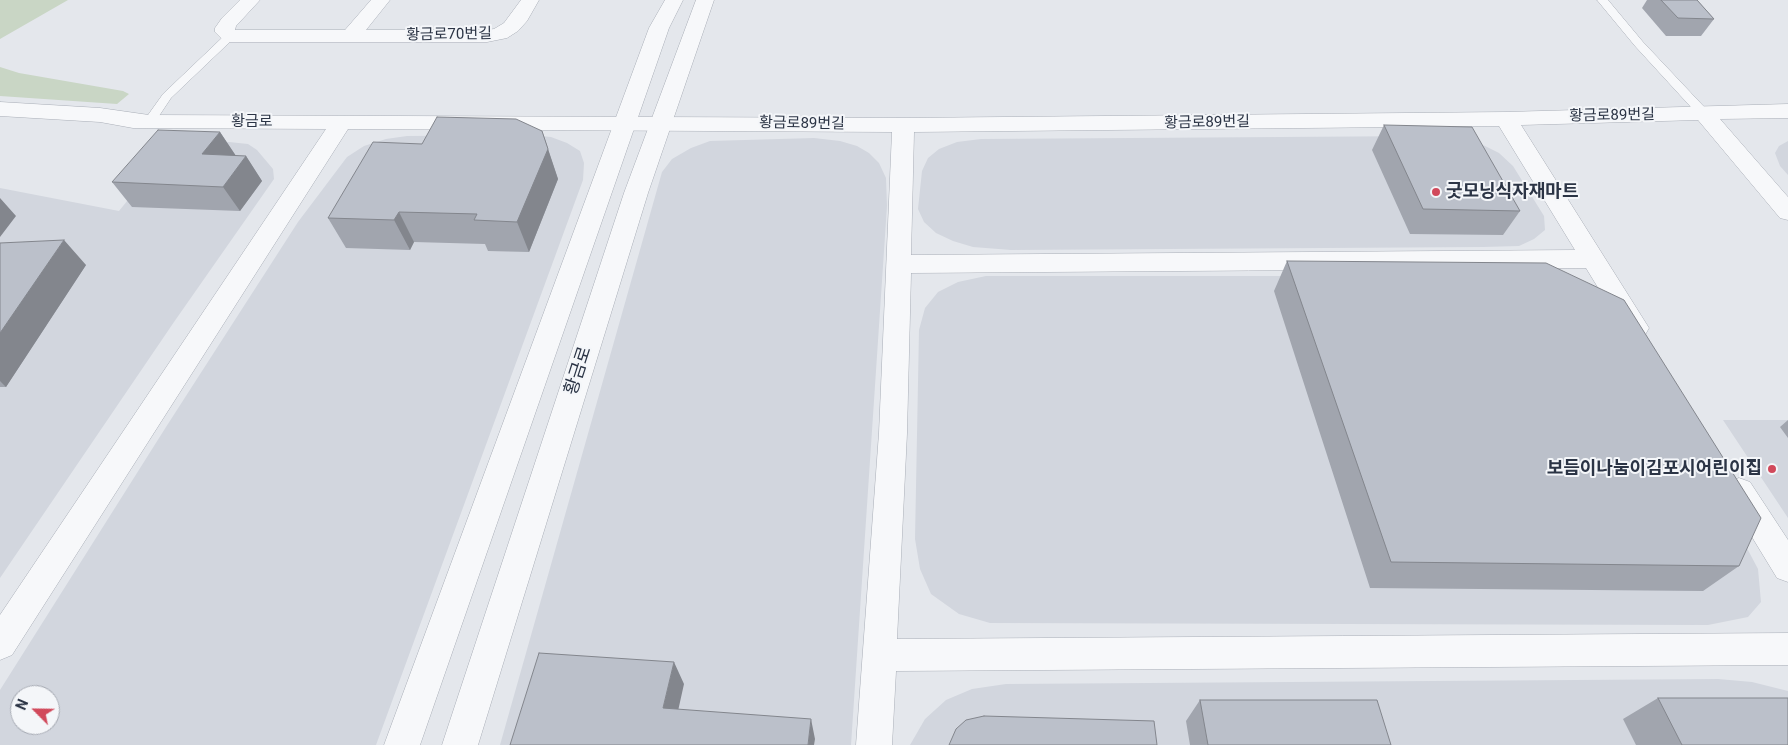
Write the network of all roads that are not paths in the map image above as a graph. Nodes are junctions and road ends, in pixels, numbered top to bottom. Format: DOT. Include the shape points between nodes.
graph roads {
  1 [pos="251,0"];
  2 [pos="381,0"];
  3 [pos="530,0"];
  4 [pos="674,0"];
  5 [pos="705,0"];
  6 [pos="1602,0"];
  7 [pos="230,36"];
  8 [pos="351,36"];
  9 [pos="0,109"];
  10 [pos="1788,111"];
  11 [pos="1704,114"];
  12 [pos="1506,119"];
  13 [pos="149,122"];
  14 [pos="342,122"];
  15 [pos="661,123"];
  16 [pos="625,124"];
  17 [pos="903,125"];
  18 [pos="1788,212"];
  19 [pos="1592,259"];
  20 [pos="900,264"];
  21 [pos="1650,351"];
  22 [pos="1724,468"];
  23 [pos="1788,568"];
  24 [pos="0,644"];
  25 [pos="1788,650"];
  26 [pos="880,656"];
  27 [pos="402,745"];
  28 [pos="460,745"];
  29 [pos="874,745"];
  1 -- 7 [label="street" via="225,28"];
  2 -- 8 [label="street"];
  3 -- 8 [label="street, 황금로70번길" via="520,17 500,34"];
  4 -- 16 [label="street" via="660,28"];
  5 -- 15 [label="street, 황금로"];
  6 -- 11 [label="lane"];
  7 -- 8 [label="street, 황금로70번길"];
  7 -- 13 [label="lane" via="167,96"];
  9 -- 13 [label="street, 황금로" via="100,115"];
  10 -- 11 [label="street, 황금로89번길"];
  11 -- 12 [label="street, 황금로89번길"];
  11 -- 18 [label="street"];
  12 -- 17 [label="street, 황금로89번길"];
  12 -- 19 [label="street"];
  13 -- 14 [label="street, 황금로"];
  14 -- 16 [label="street, 황금로"];
  14 -- 24 [label="street"];
  15 -- 16 [label="street, 황금로89번길"];
  15 -- 17 [label="street, 황금로89번길"];
  15 -- 28 [label="street, 황금로"];
  16 -- 27 [label="street"];
  17 -- 20 [label="street"];
  19 -- 20 [label="street"];
  19 -- 21 [label="street"];
  20 -- 26 [label="street"];
  22 -- 23 [label="street"];
  25 -- 26 [label="street"];
  26 -- 29 [label="street"];
}
